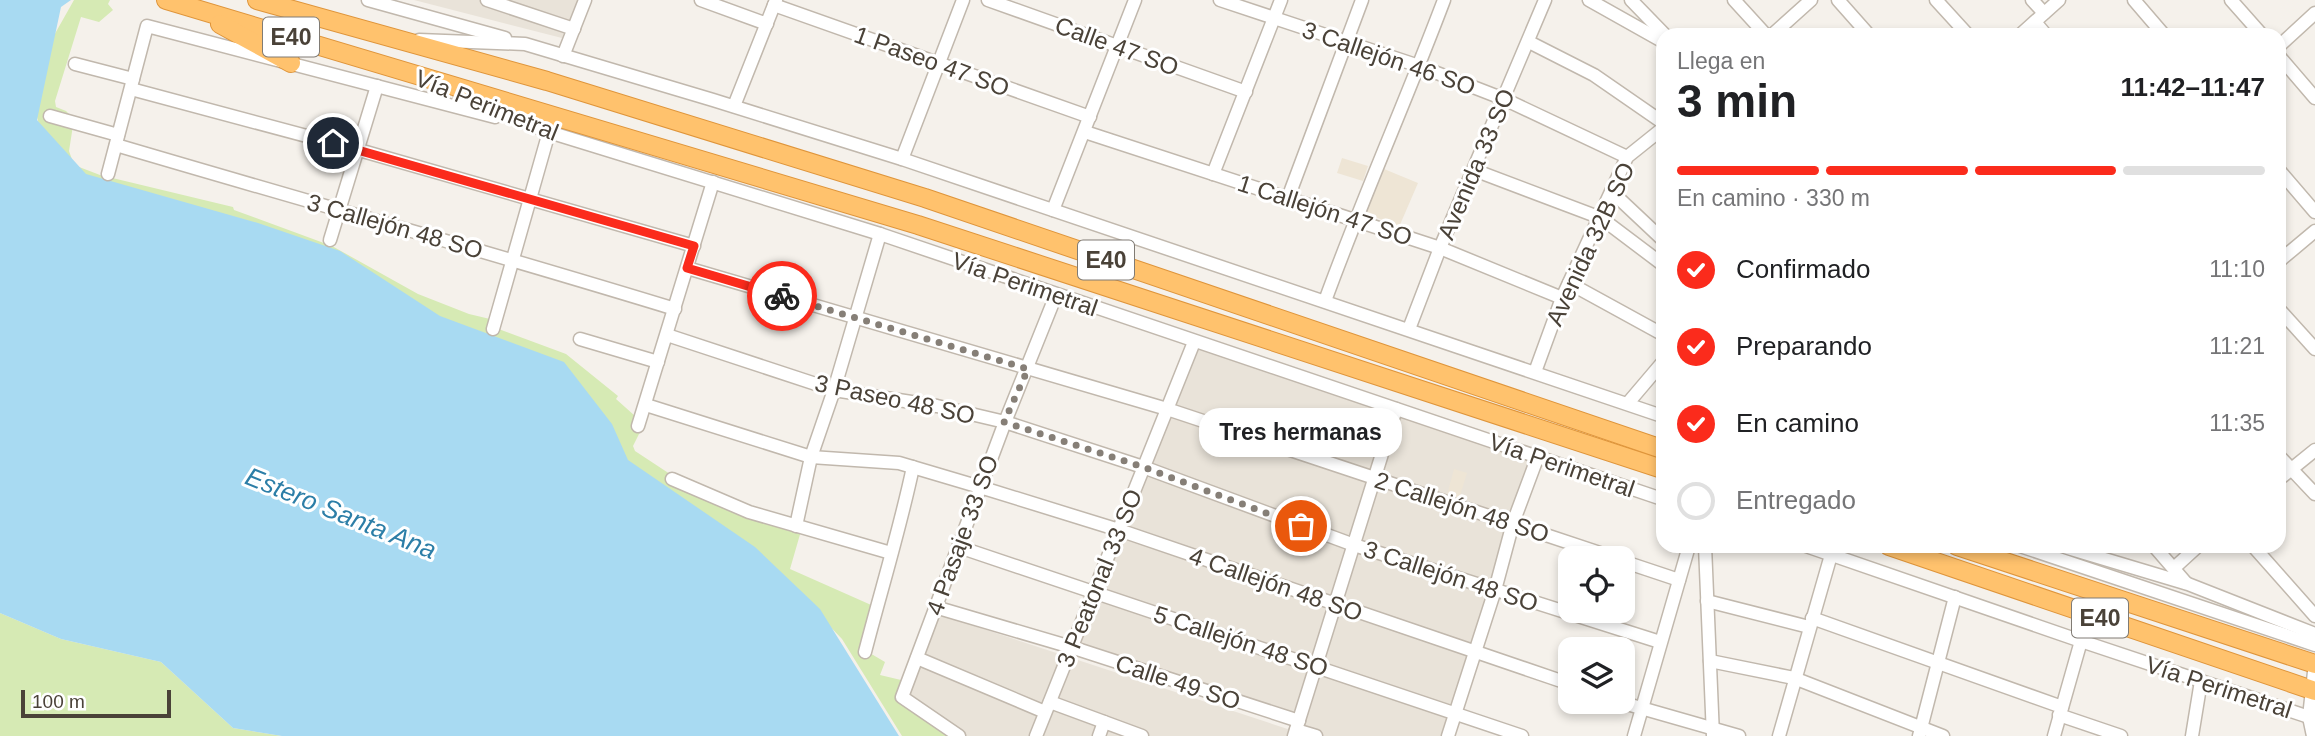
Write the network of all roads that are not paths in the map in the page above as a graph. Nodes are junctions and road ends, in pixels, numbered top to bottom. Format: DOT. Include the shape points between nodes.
graph roads {
  1 [pos="166,0"];
  2 [pos="257,0"];
  3 [pos="368,0"];
  4 [pos="487,0"];
  5 [pos="585,0"];
  6 [pos="701,0"];
  7 [pos="963,0"];
  8 [pos="988,0"];
  9 [pos="1135,0"];
  10 [pos="1220,0"];
  11 [pos="1281,0"];
  12 [pos="1362,0"];
  13 [pos="1444,0"];
  14 [pos="1545,0"];
  15 [pos="1589,0"];
  16 [pos="1631,0"];
  17 [pos="1734,0"];
  18 [pos="1811,0"];
  19 [pos="1838,0"];
  20 [pos="1936,0"];
  21 [pos="2032,0"];
  22 [pos="2059,0"];
  23 [pos="2134,0"];
  24 [pos="2231,0"];
  25 [pos="775,2"];
  26 [pos="408,5"];
  27 [pos="193,8"];
  28 [pos="2315,13"];
  29 [pos="2039,17"];
  30 [pos="1273,19"];
  31 [pos="767,24"];
  32 [pos="1658,28"];
  33 [pos="1760,28"];
  34 [pos="1780,28"];
  35 [pos="1863,28"];
  36 [pos="1962,28"];
  37 [pos="2027,28"];
  38 [pos="2043,28"];
  39 [pos="2158,28"];
  40 [pos="2256,28"];
  41 [pos="574,29"];
  42 [pos="1656,38"];
  43 [pos="397,39"];
  44 [pos="2286,40"];
  45 [pos="1347,41"];
  46 [pos="1529,42"];
  47 [pos="525,44"];
  48 [pos="1117,47"];
  49 [pos="563,56"];
  50 [pos="938,62"];
  51 [pos="2286,63"];
  52 [pos="75,64"];
  53 [pos="291,64"];
  54 [pos="389,65"];
  55 [pos="1419,66"];
  56 [pos="132,84"];
  57 [pos="377,86"];
  58 [pos="2311,86"];
  59 [pos="1246,92"];
  60 [pos="2315,98"];
  61 [pos="1504,99"];
  62 [pos="734,106"];
  63 [pos="50,116"];
  64 [pos="1090,117"];
  65 [pos="1656,118"];
  66 [pos="549,132"];
  67 [pos="1085,132"];
  68 [pos="1656,139"];
  69 [pos="117,140"];
  70 [pos="359,150"];
  71 [pos="1627,157"];
  72 [pos="902,159"];
  73 [pos="1474,170"];
  74 [pos="108,174"];
  75 [pos="1213,174"];
  76 [pos="2286,178"];
  77 [pos="713,182"];
  78 [pos="1612,192"];
  79 [pos="530,198"];
  80 [pos="925,198"];
  81 [pos="1288,198"];
  82 [pos="1054,210"];
  83 [pos="339,211"];
  84 [pos="2315,212"];
  85 [pos="1601,218"];
  86 [pos="1354,219"];
  87 [pos="918,225"];
  88 [pos="2315,231"];
  89 [pos="1656,233"];
  90 [pos="880,234"];
  91 [pos="330,240"];
  92 [pos="694,246"];
  93 [pos="1440,248"];
  94 [pos="2286,255"];
  95 [pos="513,259"];
  96 [pos="1656,259"];
  97 [pos="687,268"];
  98 [pos="1569,283"];
  99 [pos="1056,295"];
  100 [pos="1562,298"];
  101 [pos="1325,301"];
  102 [pos="675,309"];
  103 [pos="2286,317"];
  104 [pos="856,318"];
  105 [pos="493,329"];
  106 [pos="1409,329"];
  107 [pos="1656,331"];
  108 [pos="667,334"];
  109 [pos="580,339"];
  110 [pos="1194,342"];
  111 [pos="2315,349"];
  112 [pos="658,362"];
  113 [pos="1028,369"];
  114 [pos="1656,370"];
  115 [pos="1535,372"];
  116 [pos="834,390"];
  117 [pos="1628,403"];
  118 [pos="646,405"];
  119 [pos="1167,408"];
  120 [pos="1396,409"];
  121 [pos="1656,414"];
  122 [pos="1004,422"];
  123 [pos="638,426"];
  124 [pos="1656,447"];
  125 [pos="2315,450"];
  126 [pos="1538,456"];
  127 [pos="811,457"];
  128 [pos="2286,464"];
  129 [pos="913,467"];
  130 [pos="1143,467"];
  131 [pos="1656,467"];
  132 [pos="2292,470"];
  133 [pos="2286,474"];
  134 [pos="672,479"];
  135 [pos="1374,479"];
  136 [pos="980,487"];
  137 [pos="2315,494"];
  138 [pos="1656,497"];
  139 [pos="1513,523"];
  140 [pos="796,526"];
  141 [pos="1119,530"];
  142 [pos="1354,545"];
  143 [pos="1580,546"];
  144 [pos="959,547"];
  145 [pos="891,553"];
  146 [pos="1687,553"];
  147 [pos="1704,553"];
  148 [pos="1825,553"];
  149 [pos="1909,553"];
  150 [pos="1978,553"];
  151 [pos="2041,553"];
  152 [pos="2084,553"];
  153 [pos="2160,553"];
  154 [pos="2190,553"];
  155 [pos="2259,553"];
  156 [pos="1831,555"];
  157 [pos="1635,565"];
  158 [pos="2174,568"];
  159 [pos="1679,580"];
  160 [pos="2188,584"];
  161 [pos="1495,590"];
  162 [pos="1094,592"];
  163 [pos="1955,597"];
  164 [pos="1707,601"];
  165 [pos="1335,604"];
  166 [pos="935,607"];
  167 [pos="2315,616"];
  168 [pos="1810,622"];
  169 [pos="2315,634"];
  170 [pos="2081,641"];
  171 [pos="1660,642"];
  172 [pos="2315,645"];
  173 [pos="1071,648"];
  174 [pos="1476,651"];
  175 [pos="865,652"];
  176 [pos="917,658"];
  177 [pos="1710,661"];
  178 [pos="2315,663"];
  179 [pos="1938,664"];
  180 [pos="1316,666"];
  181 [pos="1794,678"];
  182 [pos="1558,680"];
  183 [pos="2201,681"];
  184 [pos="2313,691"];
  185 [pos="1048,707"];
  186 [pos="1635,707"];
  187 [pos="1642,710"];
  188 [pos="2061,711"];
  189 [pos="1455,713"];
  190 [pos="2312,718"];
  191 [pos="1104,722"];
  192 [pos="1297,729"];
  193 [pos="1920,732"];
  194 [pos="1712,733"];
  195 [pos="959,736"];
  196 [pos="1036,736"];
  197 [pos="1099,736"];
  198 [pos="1142,736"];
  199 [pos="1316,736"];
  200 [pos="1448,736"];
  201 [pos="1522,736"];
  202 [pos="1634,736"];
  203 [pos="1739,736"];
  204 [pos="1779,736"];
  205 [pos="1943,736"];
  206 [pos="2054,736"];
  207 [pos="2121,736"];
  208 [pos="2192,736"];
  209 [pos="2302,736"];
  210 [pos="2313,736"];
  1 -- 27 [label="highway, Vía Perimetral / E40"];
  2 -- 43 [label="highway, Vía Perimetral / E40"];
  3 -- 26 [label="street"];
  4 -- 41 [label="street"];
  5 -- 41 [label="street"];
  6 -- 31 [label="street"];
  7 -- 50 [label="street"];
  8 -- 48 [label="street, Calle 47 SO"];
  9 -- 48 [label="street"];
  10 -- 30 [label="street, 3 Callejón 46 SO"];
  11 -- 30 [label="street"];
  12 -- 45 [label="street"];
  13 -- 55 [label="street"];
  14 -- 46 [label="street, Avenida 33 SO"];
  15 -- 42 [label="street"];
  16 -- 32 [label="street"];
  17 -- 33 [label="street"];
  18 -- 34 [label="street"];
  19 -- 35 [label="street"];
  20 -- 36 [label="street"];
  21 -- 29 [label="street"];
  22 -- 29 [label="street"];
  23 -- 39 [label="street"];
  24 -- 40 [label="street"];
  25 -- 31 [label="street"];
  25 -- 50 [label="street, 1 Paseo 47 SO"];
  26 -- 47 [label="street"];
  27 -- 53 [label="highway"];
  27 -- 54 [label="highway, Vía Perimetral / E40"];
  28 -- 44 [label="street"];
  29 -- 37 [label="street"];
  29 -- 38 [label="street"];
  30 -- 45 [label="street, 3 Callejón 46 SO"];
  30 -- 59 [label="street"];
  31 -- 62 [label="street"];
  41 -- 49 [label="street"];
  43 -- 47 [label="street, Vía Perimetral / E40"];
  43 -- 80 [label="highway, Vía Perimetral / E40"];
  45 -- 55 [label="street, 3 Callejón 46 SO"];
  45 -- 81 [label="street"];
  46 -- 61 [label="street, Avenida 33 SO"];
  46 -- 65 [label="street" via="1594,75"];
  47 -- 49 [label="street, Vía Perimetral / E40"];
  48 -- 59 [label="street, Calle 47 SO"];
  48 -- 64 [label="street"];
  49 -- 62 [label="street, Vía Perimetral / E40"];
  50 -- 64 [label="street, 1 Paseo 47 SO"];
  50 -- 72 [label="street"];
  51 -- 58 [label="street"];
  52 -- 56 [label="street"];
  53 -- 56 [label="street" via="147,26"];
  53 -- 57 [label="street"];
  54 -- 66 [label="street, Vía Perimetral / E40"];
  54 -- 87 [label="highway, Vía Perimetral / E40"];
  55 -- 61 [label="street, 3 Callejón 46 SO"];
  55 -- 86 [label="street"];
  56 -- 69 [label="street"];
  56 -- 70 [label="street"];
  57 -- 66 [label="street"];
  57 -- 70 [label="street"];
  58 -- 60 [label="street"];
  59 -- 75 [label="street"];
  61 -- 71 [label="street, 3 Callejón 46 SO"];
  61 -- 73 [label="street, Avenida 33 SO"];
  62 -- 72 [label="street, Vía Perimetral / E40"];
  63 -- 69 [label="street, 3 Callejón 48 SO"];
  64 -- 67 [label="street"];
  66 -- 77 [label="street, Vía Perimetral / E40"];
  66 -- 79 [label="street"];
  67 -- 75 [label="street, 1 Callejón 47 SO"];
  67 -- 82 [label="street"];
  68 -- 71 [label="street, Avenida 32B SO"];
  69 -- 74 [label="street"];
  69 -- 83 [label="street, 3 Callejón 48 SO"];
  70 -- 79 [label="street"];
  70 -- 83 [label="street"];
  71 -- 78 [label="street, Avenida 32B SO"];
  72 -- 82 [label="street, Vía Perimetral / E40"];
  73 -- 85 [label="street"];
  73 -- 93 [label="street, Avenida 33 SO"];
  75 -- 81 [label="street, 1 Callejón 47 SO"];
  76 -- 84 [label="street"];
  77 -- 90 [label="street, Vía Perimetral / E40"];
  77 -- 92 [label="street"];
  78 -- 85 [label="street, Avenida 32B SO"];
  78 -- 89 [label="street"];
  79 -- 92 [label="street"];
  79 -- 95 [label="street"];
  80 -- 87 [label="highway"];
  80 -- 124 [label="highway, Vía Perimetral / E40"];
  81 -- 86 [label="street, 1 Callejón 47 SO"];
  82 -- 101 [label="street, Vía Perimetral / E40"];
  83 -- 91 [label="street"];
  83 -- 95 [label="street, 3 Callejón 48 SO"];
  85 -- 96 [label="street"];
  85 -- 98 [label="street, Avenida 32B SO"];
  86 -- 93 [label="street, 1 Callejón 47 SO"];
  86 -- 101 [label="street"];
  87 -- 131 [label="highway, Vía Perimetral / E40"];
  88 -- 94 [label="street"];
  90 -- 99 [label="street, Vía Perimetral / E40"];
  90 -- 104 [label="street"];
  92 -- 97 [label="street"];
  93 -- 100 [label="street, 1 Callejón 47 SO"];
  93 -- 106 [label="street, Avenida 33 SO"];
  95 -- 102 [label="street, 3 Callejón 48 SO"];
  95 -- 105 [label="street"];
  97 -- 102 [label="street"];
  97 -- 104 [label="street, 2 Callejón 48 SO"];
  98 -- 100 [label="street, Avenida 32B SO"];
  98 -- 107 [label="street"];
  99 -- 110 [label="street, Vía Perimetral / E40"];
  99 -- 113 [label="street, 4 Pasaje 33 SO"];
  100 -- 115 [label="street, Avenida 32B SO"];
  101 -- 106 [label="street, Vía Perimetral / E40"];
  102 -- 108 [label="street"];
  103 -- 111 [label="street"];
  104 -- 113 [label="street, 2 Callejón 48 SO"];
  104 -- 116 [label="street"];
  106 -- 115 [label="street, Vía Perimetral / E40"];
  108 -- 112 [label="street"];
  108 -- 116 [label="street, 3 Paseo 48 SO"];
  109 -- 112 [label="street"];
  110 -- 119 [label="street, 3 Peatonal 33 SO"];
  110 -- 120 [label="street, Vía Perimetral / E40"];
  112 -- 118 [label="street"];
  113 -- 119 [label="street, 2 Callejón 48 SO"];
  113 -- 122 [label="street, 4 Pasaje 33 SO"];
  114 -- 117 [label="street"];
  115 -- 117 [label="street, Vía Perimetral / E40"];
  116 -- 122 [label="street, 3 Paseo 48 SO"];
  116 -- 127 [label="street"];
  117 -- 121 [label="street, Vía Perimetral / E40"];
  118 -- 123 [label="street"];
  118 -- 127 [label="street, 4 Callejón 48 SO"];
  119 -- 130 [label="street, 3 Peatonal 33 SO"];
  119 -- 135 [label="street, 2 Callejón 48 SO"];
  120 -- 126 [label="street, Vía Perimetral / E40"];
  120 -- 135 [label="street"];
  122 -- 130 [label="street, 3 Callejón 48 SO"];
  122 -- 136 [label="street, 4 Pasaje 33 SO"];
  125 -- 132 [label="street"];
  126 -- 138 [label="street, Vía Perimetral / E40"];
  126 -- 139 [label="street"];
  127 -- 129 [label="street, 4 Callejón 48 SO"];
  127 -- 140 [label="street"];
  128 -- 132 [label="street"];
  129 -- 136 [label="street, 4 Callejón 48 SO"];
  129 -- 145 [label="street"];
  130 -- 141 [label="street, 3 Peatonal 33 SO"];
  130 -- 142 [label="street, 3 Callejón 48 SO"];
  132 -- 133 [label="street"];
  132 -- 137 [label="street"];
  134 -- 140 [label="street" via="749,512"];
  135 -- 139 [label="street, 2 Callejón 48 SO"];
  135 -- 142 [label="street"];
  136 -- 141 [label="street, 4 Callejón 48 SO"];
  136 -- 144 [label="street, 4 Pasaje 33 SO"];
  139 -- 143 [label="street, 2 Callejón 48 SO"];
  139 -- 161 [label="street"];
  140 -- 145 [label="street"];
  141 -- 162 [label="street, 3 Peatonal 33 SO"];
  141 -- 165 [label="street, 4 Callejón 48 SO"];
  142 -- 161 [label="street, 3 Callejón 48 SO"];
  142 -- 165 [label="street"];
  144 -- 162 [label="street, 5 Callejón 48 SO"];
  144 -- 166 [label="street, 4 Pasaje 33 SO"];
  145 -- 175 [label="street"];
  146 -- 159 [label="street"];
  147 -- 164 [label="street"];
  148 -- 156 [label="street, Vía Perimetral / E40"];
  149 -- 184 [label="highway, Vía Perimetral / E40"];
  150 -- 178 [label="highway, E40"];
  151 -- 172 [label="street"];
  152 -- 160 [label="street, E40"];
  153 -- 158 [label="street"];
  154 -- 158 [label="street"];
  155 -- 167 [label="street"];
  156 -- 163 [label="street, Vía Perimetral / E40"];
  156 -- 168 [label="street"];
  157 -- 159 [label="street"];
  158 -- 160 [label="street"];
  159 -- 171 [label="street"];
  160 -- 169 [label="street, E40"];
  161 -- 171 [label="street, 3 Callejón 48 SO"];
  161 -- 174 [label="street"];
  162 -- 173 [label="street, 3 Peatonal 33 SO"];
  162 -- 180 [label="street, 5 Callejón 48 SO"];
  163 -- 170 [label="street, Vía Perimetral / E40"];
  163 -- 179 [label="street"];
  164 -- 168 [label="street"];
  164 -- 177 [label="street"];
  165 -- 174 [label="street, 4 Callejón 48 SO"];
  165 -- 180 [label="street"];
  166 -- 173 [label="street, Calle 49 SO"];
  166 -- 176 [label="street, 4 Pasaje 33 SO"];
  168 -- 179 [label="street"];
  168 -- 181 [label="street"];
  170 -- 183 [label="street, Vía Perimetral / E40"];
  170 -- 188 [label="street"];
  171 -- 187 [label="street"];
  173 -- 185 [label="street, 3 Peatonal 33 SO"];
  173 -- 192 [label="street, Calle 49 SO"];
  174 -- 182 [label="street, 4 Callejón 48 SO"];
  174 -- 189 [label="street"];
  176 -- 185 [label="street"];
  176 -- 195 [label="street, 4 Pasaje 33 SO" via="902,697"];
  177 -- 181 [label="street"];
  177 -- 194 [label="street"];
  178 -- 184 [label="street"];
  179 -- 188 [label="street"];
  179 -- 193 [label="street"];
  180 -- 189 [label="street, 5 Callejón 48 SO"];
  180 -- 192 [label="street"];
  181 -- 193 [label="street"];
  181 -- 204 [label="street"];
  183 -- 190 [label="street, Vía Perimetral / E40"];
  183 -- 208 [label="street"];
  184 -- 190 [label="street"];
  185 -- 191 [label="street"];
  185 -- 196 [label="street, 3 Peatonal 33 SO"];
  186 -- 187 [label="street"];
  187 -- 194 [label="street"];
  187 -- 202 [label="street"];
  188 -- 206 [label="street"];
  188 -- 207 [label="street"];
  189 -- 200 [label="street"];
  189 -- 201 [label="street, 5 Callejón 48 SO"];
  190 -- 209 [label="street"];
  190 -- 210 [label="street"];
  191 -- 197 [label="street"];
  191 -- 198 [label="street"];
  192 -- 199 [label="street, Calle 49 SO"];
  193 -- 205 [label="street"];
  194 -- 203 [label="street"];
}
